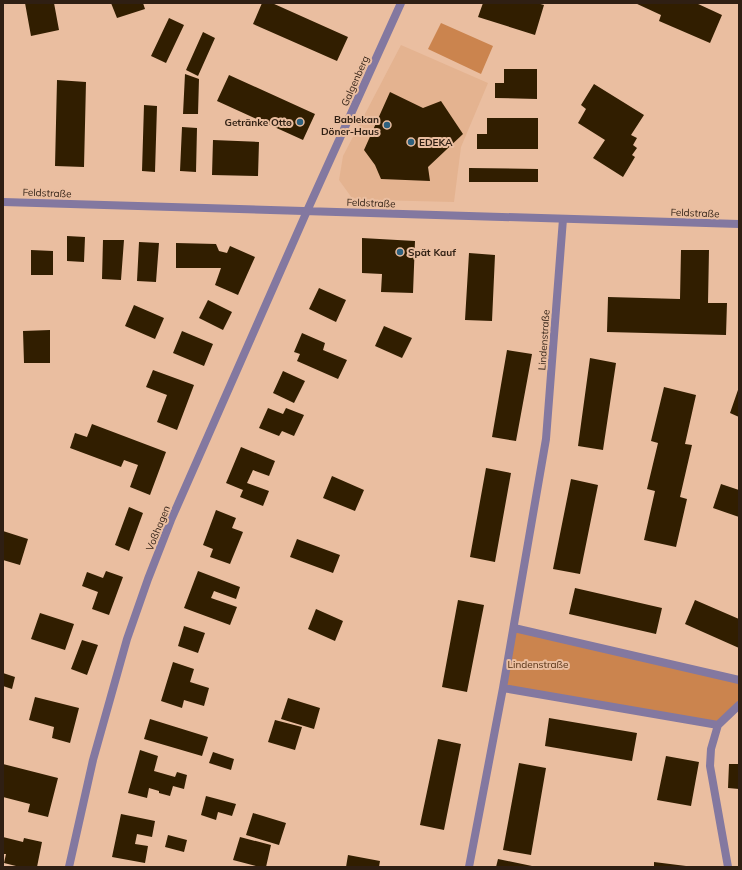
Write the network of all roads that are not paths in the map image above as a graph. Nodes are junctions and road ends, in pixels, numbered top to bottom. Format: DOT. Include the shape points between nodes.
graph roads {
  1 [pos="401,3"];
  2 [pos="3,202"];
  3 [pos="307,211"];
  4 [pos="563,219"];
  5 [pos="739,224"];
  6 [pos="514,628"];
  7 [pos="739,680"];
  8 [pos="503,688"];
  9 [pos="739,705"];
  10 [pos="718,726"];
  11 [pos="69,867"];
  12 [pos="469,867"];
  13 [pos="728,867"];
  1 -- 3 [label="street, Galgenberg"];
  2 -- 3 [label="street, Feldstraße"];
  3 -- 4 [label="street, Feldstraße"];
  3 -- 11 [label="street, Voßhagen" via="171,520 148,579 127,640 93,760"];
  4 -- 5 [label="street, Feldstraße"];
  4 -- 6 [label="street, Lindenstraße" via="546,439"];
  6 -- 7 [label="street"];
  6 -- 8 [label="street, Lindenstraße"];
  8 -- 10 [label="street"];
  8 -- 12 [label="street, Lindenstraße"];
  9 -- 10 [label="street"];
  10 -- 13 [label="street" via="711,749 710,766"];
}
